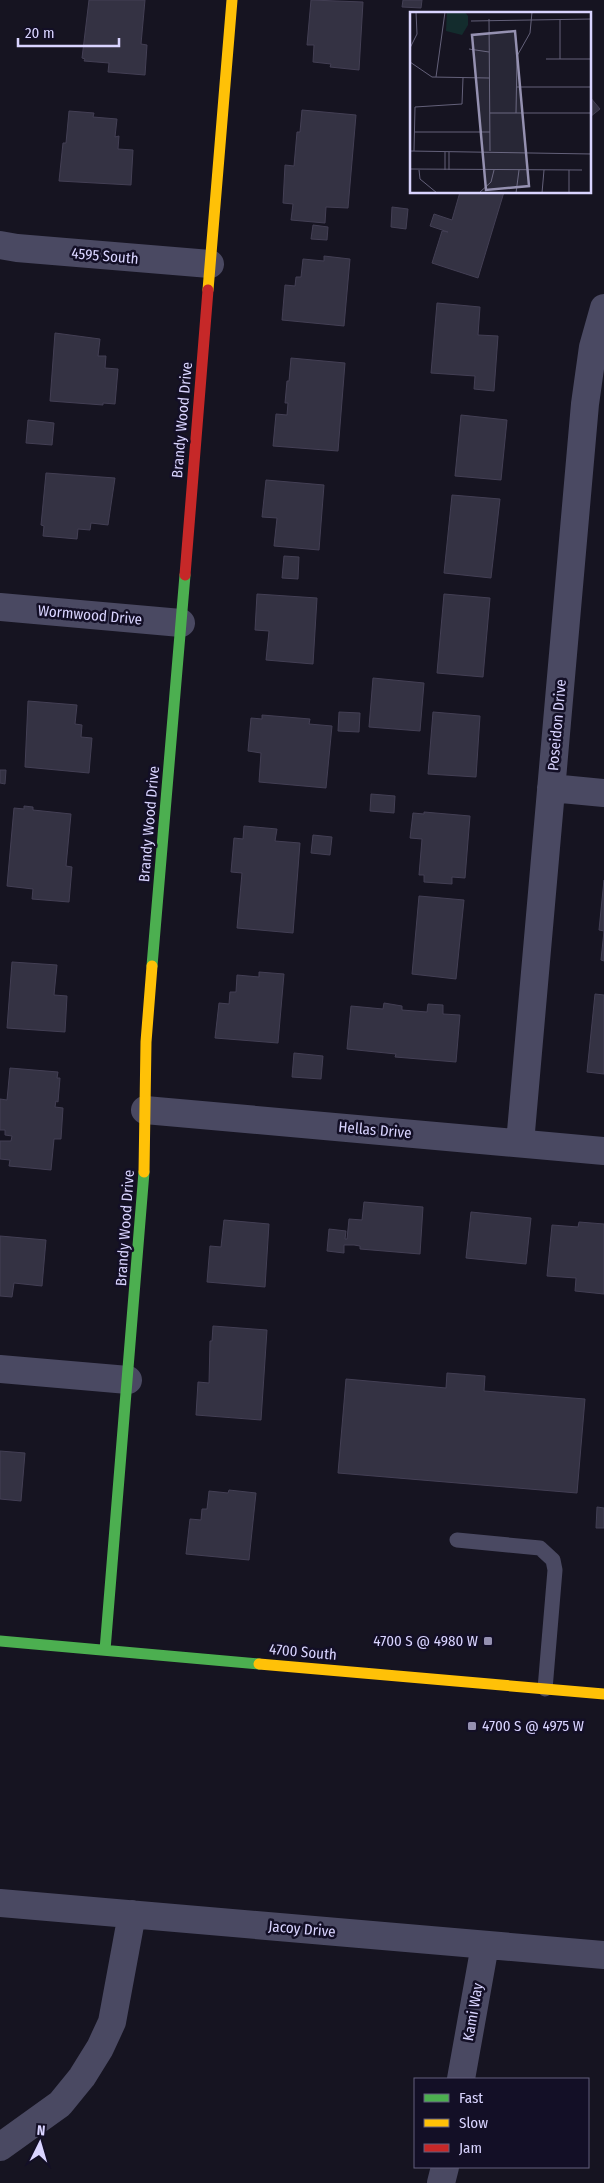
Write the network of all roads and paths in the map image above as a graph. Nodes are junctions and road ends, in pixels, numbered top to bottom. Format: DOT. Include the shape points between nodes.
graph roads {
  1 [pos="232,0"];
  2 [pos="0,245"];
  3 [pos="210,264"];
  4 [pos="604,308"];
  5 [pos="0,607"];
  6 [pos="181,623"];
  7 [pos="551,788"];
  8 [pos="604,793"];
  9 [pos="145,1110"];
  10 [pos="520,1143"];
  11 [pos="604,1151"];
  12 [pos="0,1369"];
  13 [pos="128,1380"];
  14 [pos="457,1540"];
  15 [pos="0,1641"];
  16 [pos="105,1650"];
  17 [pos="545,1689"];
  18 [pos="604,1694"];
  19 [pos="0,1903"];
  20 [pos="132,1914"];
  21 [pos="485,1944"];
  22 [pos="604,1955"];
  23 [pos="461,2078"];
  24 [pos="0,2147"];
  25 [pos="445,2168"];
  26 [pos="441,2183"];
  1 -- 3 [label="street, Brandy Wood Drive"];
  2 -- 3 [label="street, 4595 South"];
  3 -- 6 [label="street, Brandy Wood Drive"];
  4 -- 7 [label="street, Poseidon Drive" via="593,347 585,404"];
  5 -- 6 [label="street, Wormwood Drive"];
  6 -- 9 [label="street, Brandy Wood Drive" via="146,1042"];
  7 -- 8 [label="street"];
  7 -- 10 [label="street, Poseidon Drive"];
  9 -- 10 [label="street, Hellas Drive"];
  9 -- 13 [label="street, Brandy Wood Drive" via="144,1192"];
  10 -- 11 [label="street, Hellas Drive"];
  12 -- 13 [label="street"];
  13 -- 16 [label="street, Brandy Wood Drive"];
  14 -- 17 [label="lane" via="540,1548 553,1560"];
  15 -- 16 [label="street, 4700 South"];
  16 -- 17 [label="street, 4700 South"];
  17 -- 18 [label="street, 4700 South"];
  19 -- 20 [label="street, Jacoy Drive"];
  20 -- 21 [label="street, Jacoy Drive"];
  20 -- 24 [label="street" via="112,2022 100,2048 60,2104"];
  21 -- 22 [label="street, Jacoy Drive"];
  21 -- 23 [label="street, Kami Way"];
  25 -- 26 [label="street"];
}
